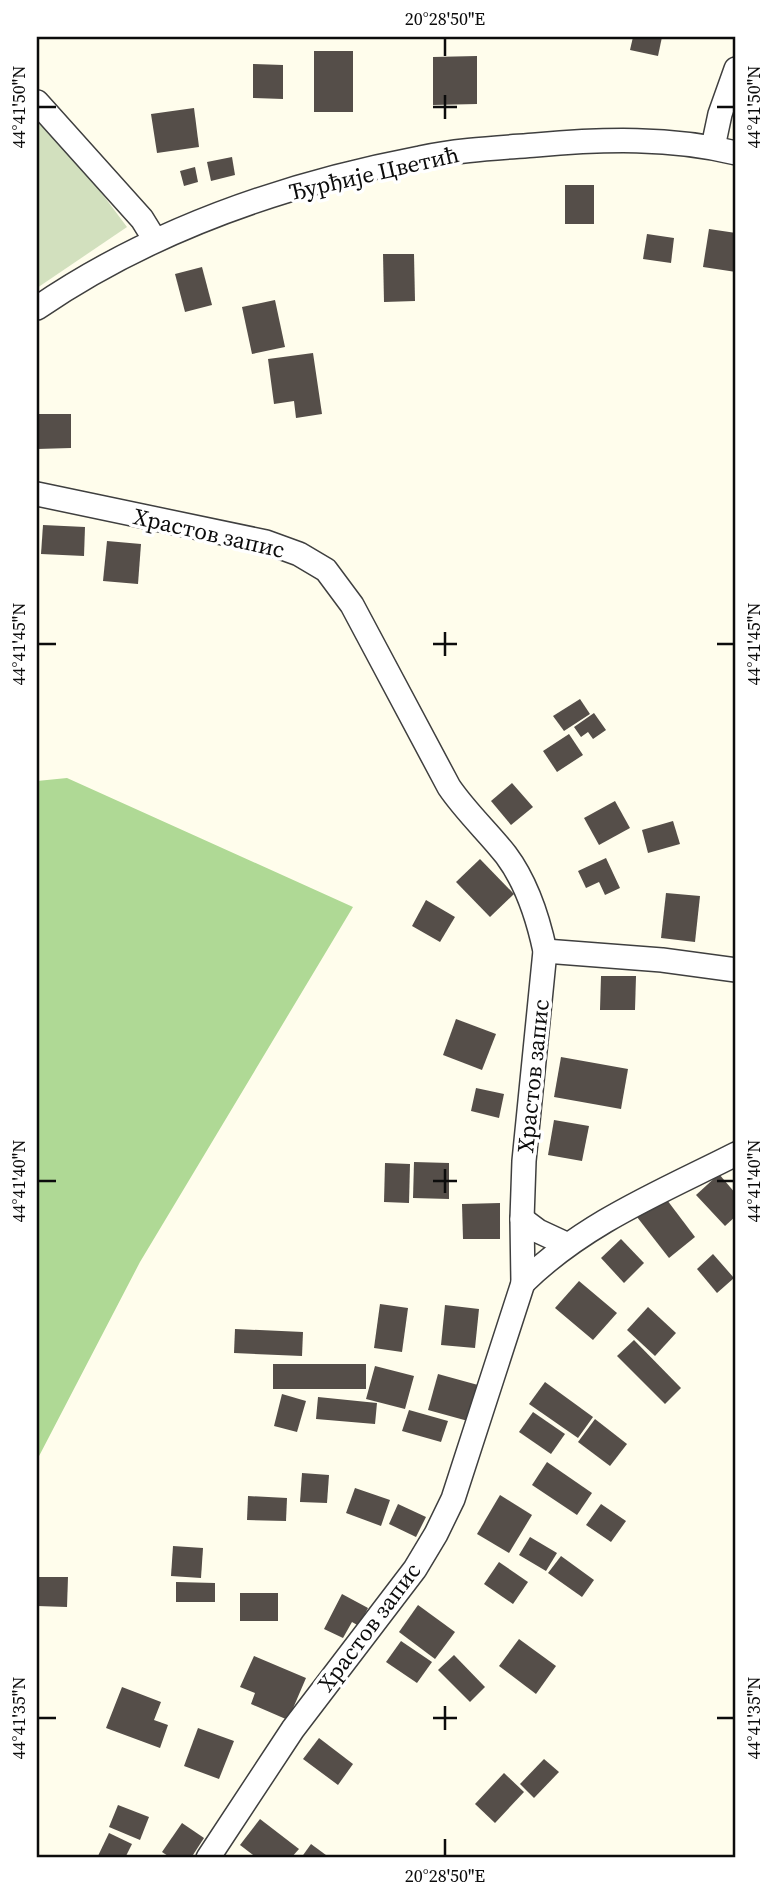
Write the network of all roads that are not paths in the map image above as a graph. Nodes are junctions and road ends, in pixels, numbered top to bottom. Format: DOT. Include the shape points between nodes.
graph roads {
  1 [pos="736,68"];
  2 [pos="37,102"];
  3 [pos="712,147"];
  4 [pos="736,153"];
  5 [pos="155,240"];
  6 [pos="37,308"];
  7 [pos="37,494"];
  8 [pos="545,951"];
  9 [pos="736,970"];
  10 [pos="736,1154"];
  11 [pos="522,1219"];
  12 [pos="566,1244"];
  13 [pos="523,1283"];
  14 [pos="208,1858"];
  1 -- 3 [label="street"];
  2 -- 5 [label="street" via="142,219"];
  3 -- 4 [label="street, Ђурђије Цветић"];
  3 -- 5 [label="street, Ђурђије Цветић" via="589,140 421,157 260,200"];
  5 -- 6 [label="street, Ђурђије Цветић"];
  7 -- 8 [label="street, Храстов запис" via="266,542 326,570 352,605 449,788 516,872 536,916"];
  8 -- 9 [label="street"];
  8 -- 11 [label="street, Храстов запис"];
  10 -- 12 [label="street"];
  11 -- 12 [label="street"];
  11 -- 13 [label="street, Храстов запис"];
  12 -- 13 [label="street"];
  13 -- 14 [label="street, Храстов запис" via="453,1499 436,1534 415,1569 293,1729"];
}
